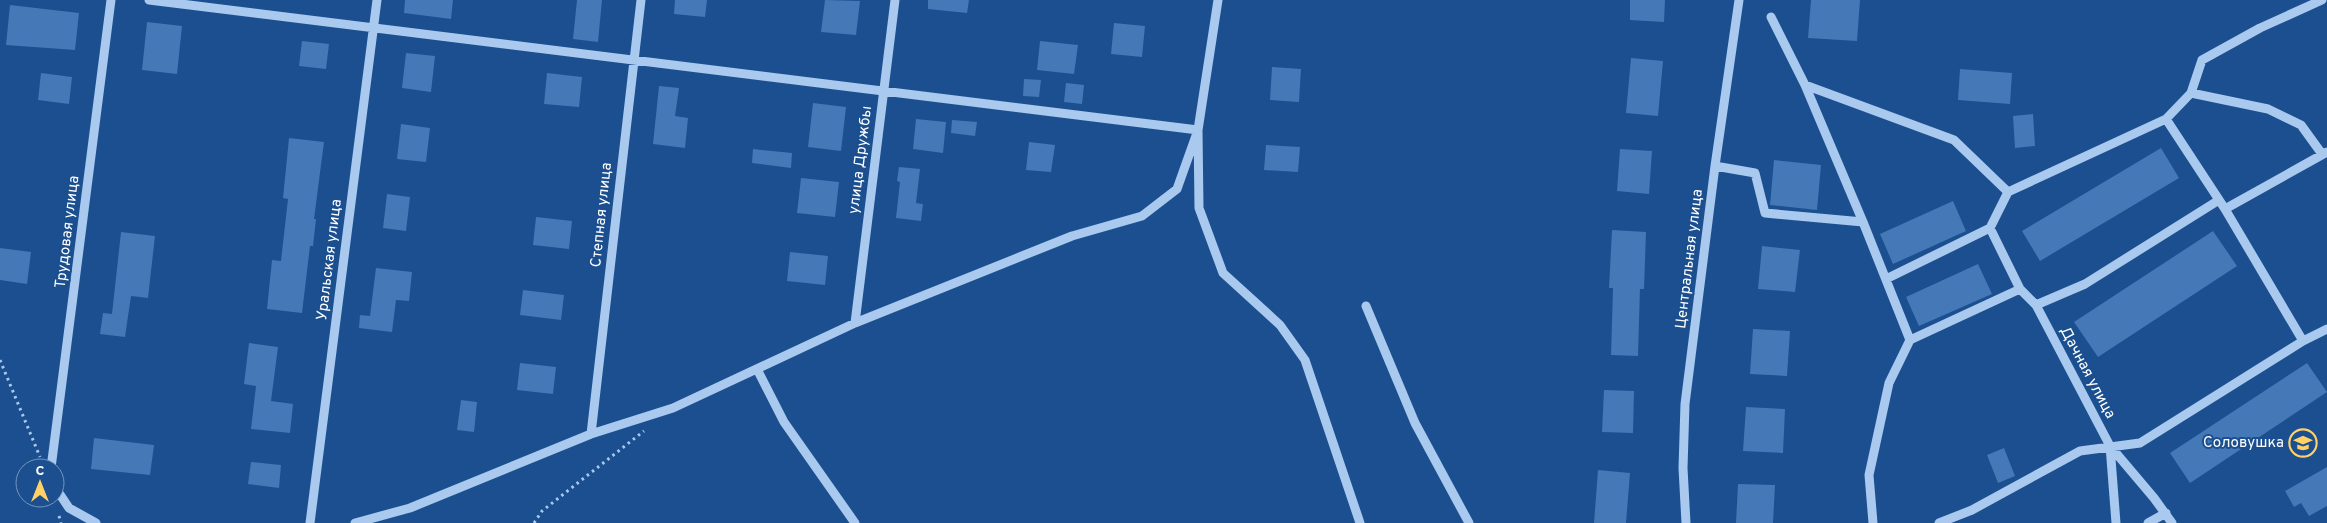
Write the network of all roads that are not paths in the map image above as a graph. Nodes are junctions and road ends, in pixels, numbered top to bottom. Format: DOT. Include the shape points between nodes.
graph roads {
  1 [pos="111,0"];
  2 [pos="149,0"];
  3 [pos="377,0"];
  4 [pos="641,0"];
  5 [pos="895,0"];
  6 [pos="1218,0"];
  7 [pos="1739,0"];
  8 [pos="2322,0"];
  9 [pos="1771,17"];
  10 [pos="373,28"];
  11 [pos="633,61"];
  12 [pos="1805,86"];
  13 [pos="883,92"];
  14 [pos="2191,93"];
  15 [pos="2166,119"];
  16 [pos="1198,130"];
  17 [pos="2325,153"];
  18 [pos="1715,166"];
  19 [pos="2008,192"];
  20 [pos="2218,200"];
  21 [pos="2224,209"];
  22 [pos="1863,222"];
  23 [pos="1990,228"];
  24 [pos="1886,279"];
  25 [pos="2020,289"];
  26 [pos="2036,305"];
  27 [pos="1366,306"];
  28 [pos="855,323"];
  29 [pos="2327,329"];
  30 [pos="1910,340"];
  31 [pos="2303,341"];
  32 [pos="757,369"];
  33 [pos="591,434"];
  34 [pos="2110,446"];
  35 [pos="52,458"];
  36 [pos="65,502"];
  37 [pos="2166,513"];
  38 [pos="96,523"];
  39 [pos="310,523"];
  40 [pos="355,523"];
  41 [pos="855,523"];
  42 [pos="1360,523"];
  43 [pos="1469,523"];
  44 [pos="1686,523"];
  45 [pos="1873,523"];
  46 [pos="1939,523"];
  47 [pos="2116,523"];
  48 [pos="2148,523"];
  49 [pos="2172,523"];
  1 -- 35 [label="street, Трудовая улица"];
  2 -- 10 [label="street"];
  3 -- 10 [label="street, Уральская улица"];
  4 -- 11 [label="street, Степная улица"];
  5 -- 13 [label="street, улица Дружбы"];
  6 -- 16 [label="street"];
  7 -- 18 [label="street, Центральная улица"];
  8 -- 14 [label="street" via="2260,28 2202,60"];
  9 -- 12 [label="street"];
  10 -- 11 [label="street"];
  10 -- 39 [label="street, Уральская улица"];
  11 -- 13 [label="street"];
  11 -- 33 [label="street, Степная улица"];
  12 -- 19 [label="street" via="1954,140"];
  12 -- 22 [label="street"];
  13 -- 16 [label="street"];
  13 -- 28 [label="street, улица Дружбы"];
  14 -- 15 [label="street"];
  14 -- 17 [label="street" via="2268,109 2301,125"];
  15 -- 19 [label="street"];
  15 -- 20 [label="street"];
  16 -- 28 [label="street" via="1177,189 1142,216 1072,236"];
  16 -- 42 [label="street" via="1199,208 1223,273 1280,325 1305,360"];
  17 -- 21 [label="street"];
  18 -- 22 [label="street" via="1755,173 1766,213"];
  18 -- 44 [label="street, Центральная улица" via="1685,404 1683,468"];
  19 -- 23 [label="street"];
  20 -- 21 [label="street"];
  20 -- 26 [label="street" via="2085,284"];
  21 -- 31 [label="street"];
  22 -- 24 [label="street"];
  23 -- 24 [label="street"];
  23 -- 25 [label="street, Дачная улица"];
  24 -- 30 [label="street"];
  25 -- 26 [label="street, Дачная улица"];
  25 -- 30 [label="street"];
  26 -- 34 [label="street, Дачная улица"];
  27 -- 43 [label="street" via="1415,423"];
  28 -- 32 [label="street"];
  29 -- 31 [label="street"];
  30 -- 45 [label="street" via="1889,383 1869,475"];
  31 -- 34 [label="street" via="2140,443"];
  32 -- 33 [label="street" via="674,408"];
  32 -- 41 [label="street" via="784,422"];
  33 -- 40 [label="street" via="410,508"];
  34 -- 37 [label="street, Дачная улица"];
  34 -- 46 [label="street" via="2080,451 1972,510"];
  34 -- 47 [label="street"];
  36 -- 38 [label="street" via="69,508"];
  37 -- 48 [label="street"];
  37 -- 49 [label="street, Дачная улица"];
}
